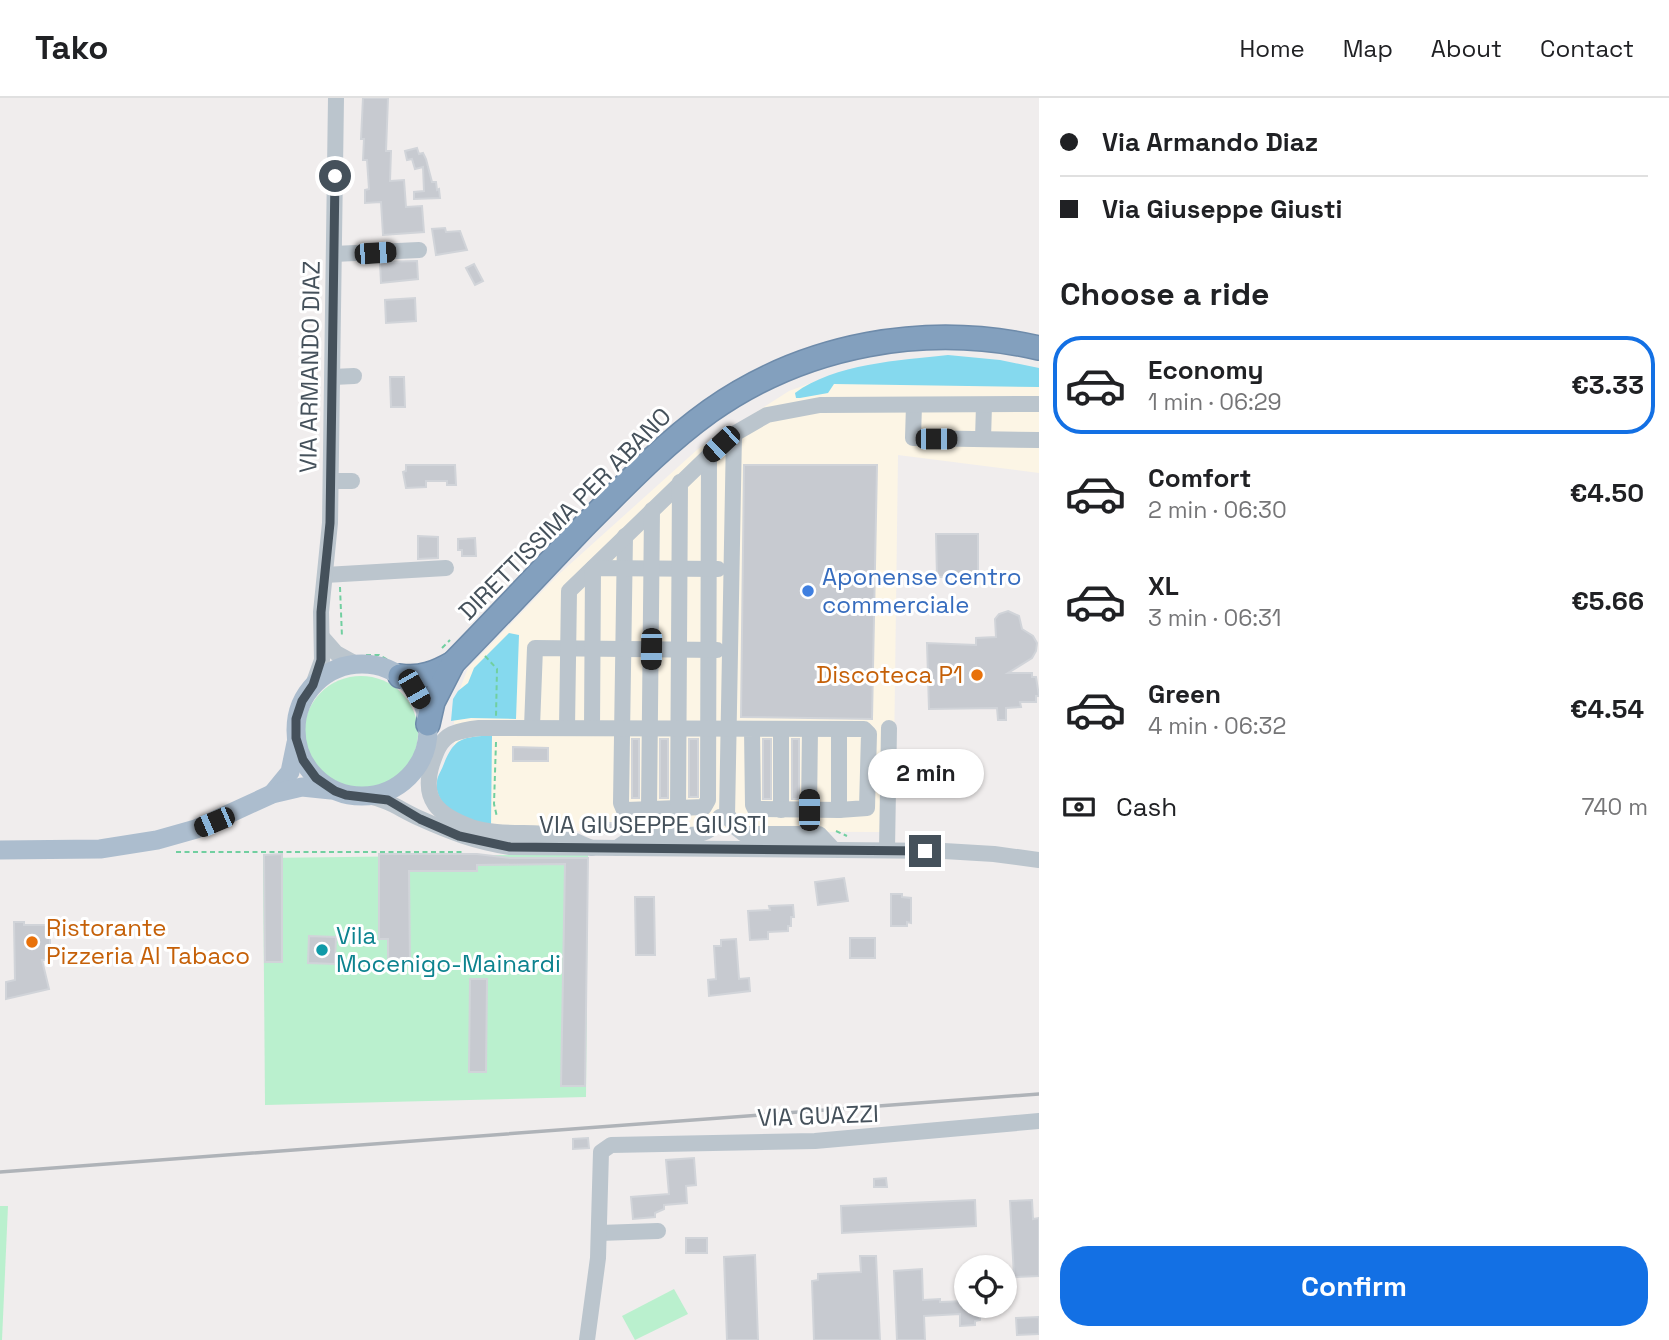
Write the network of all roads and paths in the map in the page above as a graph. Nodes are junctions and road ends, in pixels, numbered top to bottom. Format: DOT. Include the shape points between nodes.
graph roads {
  1 [pos="336,98"];
  2 [pos="419,250"];
  3 [pos="334,254"];
  4 [pos="1039,348"];
  5 [pos="354,376"];
  6 [pos="333,377"];
  7 [pos="1039,404"];
  8 [pos="914,405"];
  9 [pos="984,405"];
  10 [pos="734,434"];
  11 [pos="983,439"];
  12 [pos="1039,440"];
  13 [pos="709,456"];
  14 [pos="331,481"];
  15 [pos="352,481"];
  16 [pos="680,482"];
  17 [pos="652,510"];
  18 [pos="625,536"];
  19 [pos="446,568"];
  20 [pos="593,568"];
  21 [pos="624,569"];
  22 [pos="652,569"];
  23 [pos="680,569"];
  24 [pos="709,569"];
  25 [pos="731,569"];
  26 [pos="332,575"];
  27 [pos="322,636"];
  28 [pos="452,639"];
  29 [pos="343,644"];
  30 [pos="569,648"];
  31 [pos="593,648"];
  32 [pos="623,649"];
  33 [pos="651,649"];
  34 [pos="679,650"];
  35 [pos="709,650"];
  36 [pos="730,650"];
  37 [pos="485,657"];
  38 [pos="445,658"];
  39 [pos="359,659"];
  40 [pos="397,669"];
  41 [pos="313,685"];
  42 [pos="496,715"];
  43 [pos="532,727"];
  44 [pos="479,728"];
  45 [pos="567,728"];
  46 [pos="592,728"];
  47 [pos="622,728"];
  48 [pos="650,728"];
  49 [pos="677,728"];
  50 [pos="708,728"];
  51 [pos="729,729"];
  52 [pos="752,729"];
  53 [pos="781,729"];
  54 [pos="810,729"];
  55 [pos="839,729"];
  56 [pos="889,729"];
  57 [pos="496,732"];
  58 [pos="296,738"];
  59 [pos="426,742"];
  60 [pos="335,791"];
  61 [pos="272,794"];
  62 [pos="368,796"];
  63 [pos="649,809"];
  64 [pos="678,809"];
  65 [pos="781,810"];
  66 [pos="809,810"];
  67 [pos="839,810"];
  68 [pos="727,817"];
  69 [pos="497,818"];
  70 [pos="438,825"];
  71 [pos="592,848"];
  72 [pos="617,848"];
  73 [pos="833,849"];
  74 [pos="0,850"];
  75 [pos="887,850"];
  76 [pos="176,852"];
  77 [pos="466,852"];
  78 [pos="1039,860"];
  79 [pos="1039,1121"];
  80 [pos="658,1231"];
  81 [pos="599,1233"];
  82 [pos="587,1340"];
  1 -- 3 [label="street, VIA ARMANDO DIAZ"];
  2 -- 3 [label="street"];
  3 -- 6 [label="street, VIA ARMANDO DIAZ"];
  4 -- 38 [label="highway, DIRETTISSIMA PER ABANO" via="968,337 892,340 818,357 740,393 649,462"];
  5 -- 6 [label="street"];
  6 -- 14 [label="street, VIA ARMANDO DIAZ"];
  7 -- 9 [label="street"];
  8 -- 9 [label="street"];
  8 -- 10 [label="street" via="794,409 767,415"];
  8 -- 11 [label="street" via="913,439"];
  9 -- 11 [label="street"];
  10 -- 13 [label="street"];
  10 -- 25 [label="street"];
  11 -- 12 [label="street"];
  13 -- 16 [label="street"];
  13 -- 24 [label="street"];
  14 -- 15 [label="street"];
  14 -- 26 [label="street, VIA ARMANDO DIAZ"];
  16 -- 17 [label="street"];
  16 -- 23 [label="street"];
  17 -- 18 [label="street"];
  17 -- 22 [label="street"];
  18 -- 20 [label="street"];
  18 -- 21 [label="street"];
  19 -- 26 [label="street"];
  20 -- 21 [label="street"];
  20 -- 30 [label="street" via="569,590"];
  20 -- 31 [label="street"];
  21 -- 22 [label="street"];
  21 -- 32 [label="street"];
  22 -- 23 [label="street"];
  22 -- 33 [label="street"];
  23 -- 24 [label="street"];
  23 -- 34 [label="street"];
  24 -- 25 [label="street"];
  24 -- 35 [label="street"];
  25 -- 36 [label="street"];
  26 -- 27 [label="street, VIA ARMANDO DIAZ" via="321,612"];
  26 -- 29 [label="path"];
  27 -- 39 [label="street" via="336,653"];
  27 -- 41 [label="street, VIA ARMANDO DIAZ"];
  28 -- 38 [label="path"];
  30 -- 31 [label="street"];
  30 -- 43 [label="street" via="535,648"];
  30 -- 45 [label="street"];
  31 -- 32 [label="street"];
  31 -- 46 [label="street"];
  32 -- 33 [label="street"];
  32 -- 47 [label="street"];
  33 -- 34 [label="street"];
  33 -- 48 [label="street"];
  34 -- 35 [label="street"];
  34 -- 49 [label="street"];
  35 -- 36 [label="street"];
  35 -- 50 [label="street"];
  36 -- 51 [label="street"];
  37 -- 42 [label="path" via="497,669"];
  38 -- 40 [label="highway, DIRETTISSIMA PER ABANO" via="434,673 419,677"];
  38 -- 59 [label="highway, DIRETTISSIMA PER ABANO"];
  39 -- 40 [label="main road"];
  39 -- 40 [label="path" via="379,655"];
  39 -- 41 [label="main road" via="325,674"];
  40 -- 59 [label="main road" via="424,705"];
  41 -- 58 [label="main road" via="296,719"];
  43 -- 44 [label="street"];
  43 -- 45 [label="street"];
  44 -- 59 [label="street" via="451,729"];
  44 -- 71 [label="street" via="451,734 435,752 427,777 429,795 437,807 472,827 559,835"];
  45 -- 46 [label="street"];
  46 -- 47 [label="street"];
  47 -- 48 [label="street"];
  47 -- 63 [label="street" via="621,803 624,810"];
  48 -- 49 [label="street"];
  48 -- 63 [label="street"];
  49 -- 50 [label="street"];
  49 -- 64 [label="street"];
  50 -- 51 [label="street"];
  50 -- 64 [label="street" via="707,804"];
  51 -- 52 [label="street"];
  51 -- 68 [label="street"];
  52 -- 53 [label="street"];
  52 -- 65 [label="street" via="752,805"];
  53 -- 54 [label="street"];
  53 -- 65 [label="street"];
  54 -- 55 [label="street"];
  54 -- 66 [label="street"];
  55 -- 67 [label="street"];
  55 -- 67 [label="street" via="864,729 869,734 868,806"];
  56 -- 75 [label="street"];
  57 -- 69 [label="path"];
  58 -- 60 [label="main road" via="309,769"];
  58 -- 61 [label="main road" via="290,772"];
  59 -- 62 [label="main road" via="409,778"];
  59 -- 70 [label="street" via="418,780 420,798"];
  60 -- 61 [label="main road" via="302,787"];
  60 -- 62 [label="main road"];
  61 -- 74 [label="main road" via="196,829 157,840 100,849"];
  62 -- 70 [label="street, VIA GIUSEPPE GIUSTI" via="388,800"];
  63 -- 64 [label="street"];
  65 -- 66 [label="street"];
  66 -- 67 [label="street"];
  68 -- 72 [label="street" via="720,817 705,834 635,836"];
  68 -- 73 [label="street" via="744,834 819,834"];
  70 -- 71 [label="street, VIA GIUSEPPE GIUSTI" via="459,836 510,847"];
  71 -- 72 [label="street, VIA GIUSEPPE GIUSTI"];
  72 -- 73 [label="street, VIA GIUSEPPE GIUSTI"];
  73 -- 75 [label="street, VIA GIUSEPPE GIUSTI"];
  75 -- 78 [label="street, VIA GIUSEPPE GIUSTI"];
  76 -- 77 [label="path"];
  79 -- 81 [label="street, VIA GUAZZI" via="828,1140 611,1145 601,1152"];
  80 -- 81 [label="street"];
  81 -- 82 [label="street"];
}
